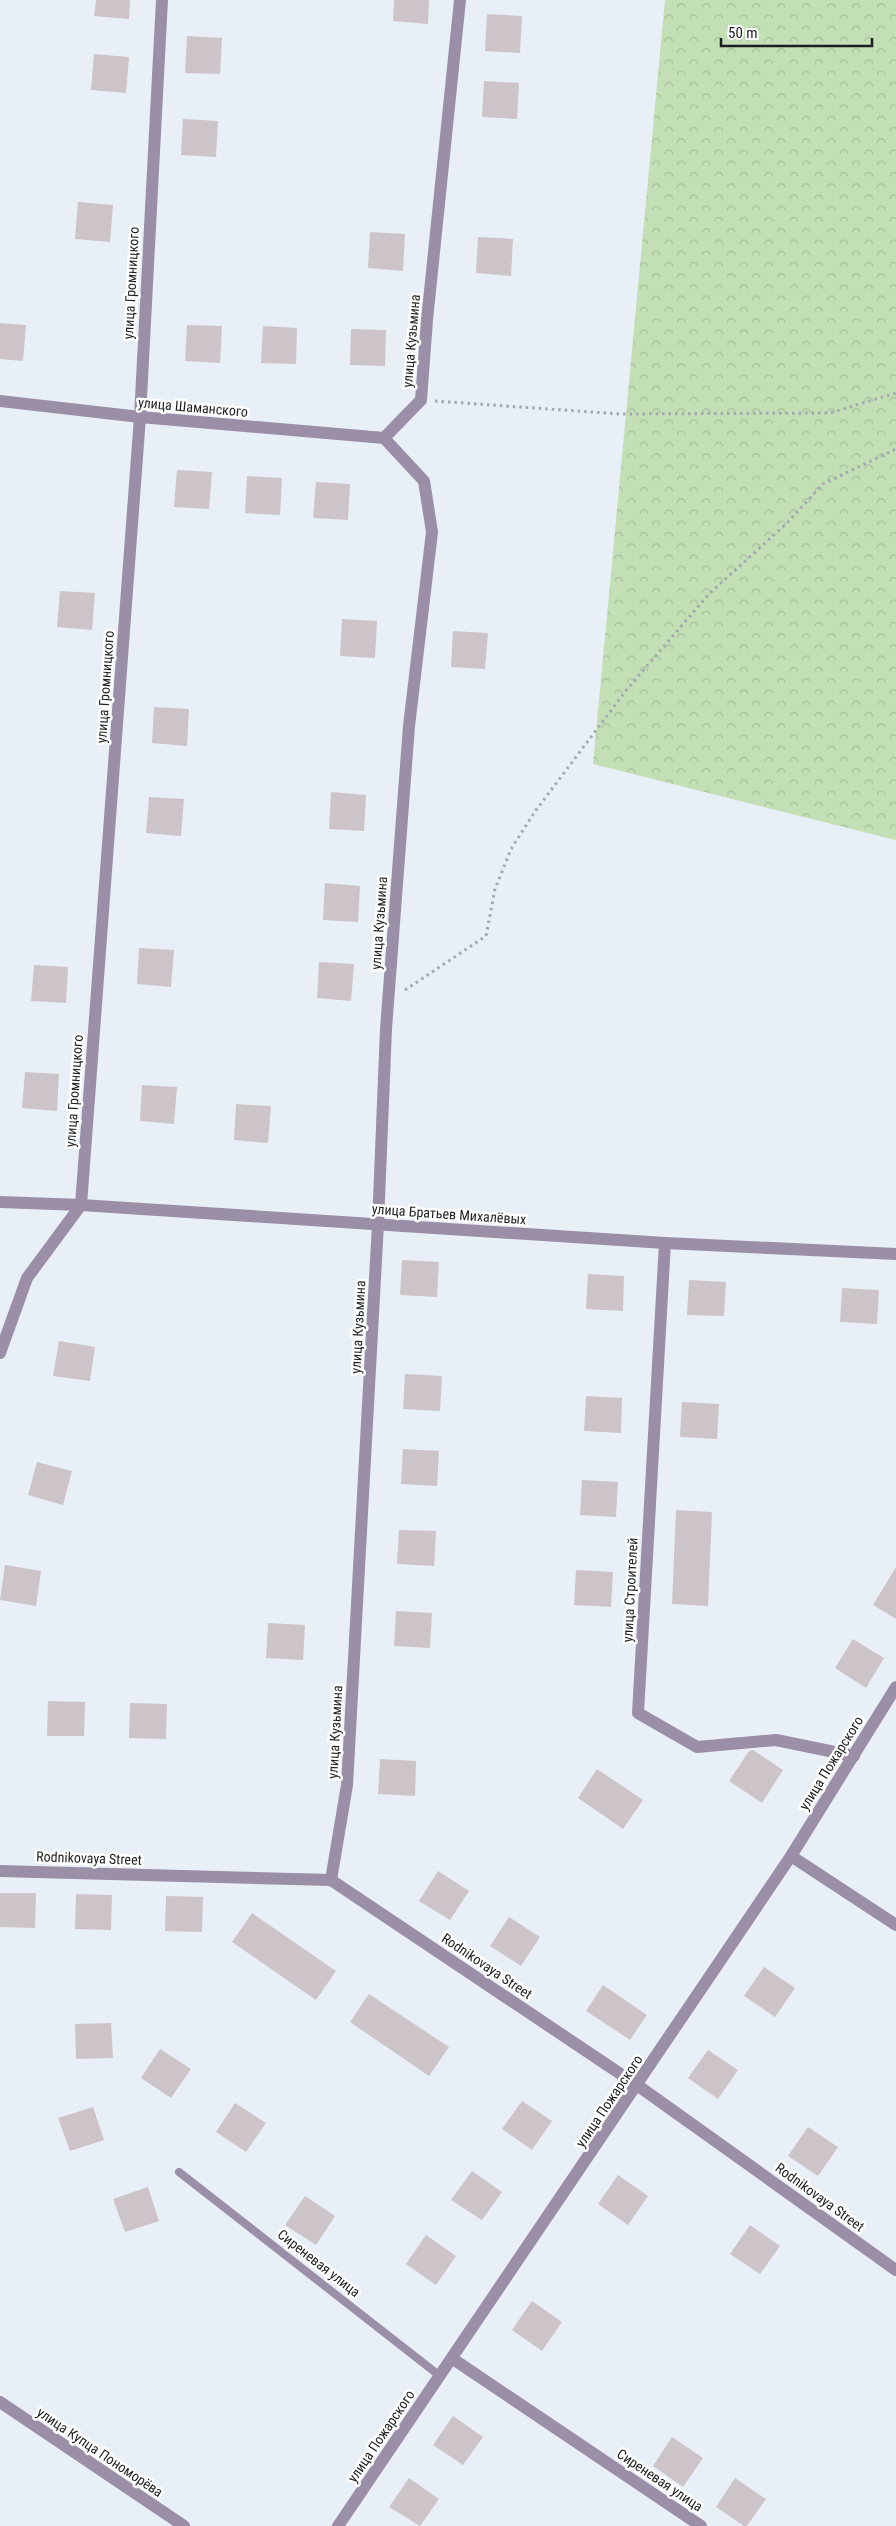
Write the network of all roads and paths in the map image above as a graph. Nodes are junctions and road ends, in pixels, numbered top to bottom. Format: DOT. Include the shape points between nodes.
graph roads {
  1 [pos="162,0"];
  2 [pos="460,0"];
  3 [pos="896,393"];
  4 [pos="421,400"];
  5 [pos="0,401"];
  6 [pos="140,417"];
  7 [pos="384,438"];
  8 [pos="896,448"];
  9 [pos="388,1001"];
  10 [pos="0,1202"];
  11 [pos="81,1205"];
  12 [pos="378,1224"];
  13 [pos="665,1243"];
  14 [pos="896,1254"];
  15 [pos="0,1354"];
  16 [pos="896,1688"];
  17 [pos="854,1756"];
  18 [pos="791,1856"];
  19 [pos="0,1871"];
  20 [pos="331,1880"];
  21 [pos="896,1925"];
  22 [pos="638,2085"];
  23 [pos="179,2172"];
  24 [pos="896,2270"];
  25 [pos="453,2359"];
  26 [pos="440,2376"];
  27 [pos="0,2402"];
  28 [pos="184,2526"];
  29 [pos="338,2526"];
  30 [pos="701,2526"];
  1 -- 6 [label="street, улица Громницкого"];
  2 -- 4 [label="street, улица Кузьмина"];
  3 -- 4 [label="path" via="830,413 620,414"];
  4 -- 7 [label="street, улица Кузьмина"];
  5 -- 6 [label="street, улица Шаманского"];
  6 -- 7 [label="street, улица Шаманского"];
  6 -- 11 [label="street, улица Громницкого"];
  7 -- 9 [label="street, улица Кузьмина" via="424,481 432,532 408,726"];
  8 -- 9 [label="path" via="823,484 786,524 709,594 628,688 536,810 511,849 495,889 486,936"];
  9 -- 12 [label="street, улица Кузьмина"];
  10 -- 11 [label="street, улица Братьев Михалёвых"];
  11 -- 12 [label="street, улица Братьев Михалёвых"];
  11 -- 15 [label="street" via="27,1278"];
  12 -- 13 [label="street, улица Братьев Михалёвых"];
  12 -- 20 [label="street, улица Кузьмина" via="347,1785"];
  13 -- 14 [label="street, улица Братьев Михалёвых"];
  13 -- 17 [label="street, улица Строителей" via="638,1712 697,1747 776,1740"];
  16 -- 17 [label="street, улица Пожарского"];
  17 -- 18 [label="street, улица Пожарского"];
  18 -- 21 [label="street"];
  18 -- 22 [label="street, улица Пожарского"];
  19 -- 20 [label="street, Rodnikovaya Street"];
  20 -- 22 [label="street, Rodnikovaya Street"];
  22 -- 24 [label="street, Rodnikovaya Street"];
  22 -- 25 [label="street, улица Пожарского"];
  23 -- 26 [label="lane, Сиреневая улица"];
  25 -- 26 [label="street, улица Пожарского"];
  25 -- 30 [label="street, Сиреневая улица"];
  26 -- 29 [label="street, улица Пожарского"];
  27 -- 28 [label="street, улица Купца Пономорёва"];
}
